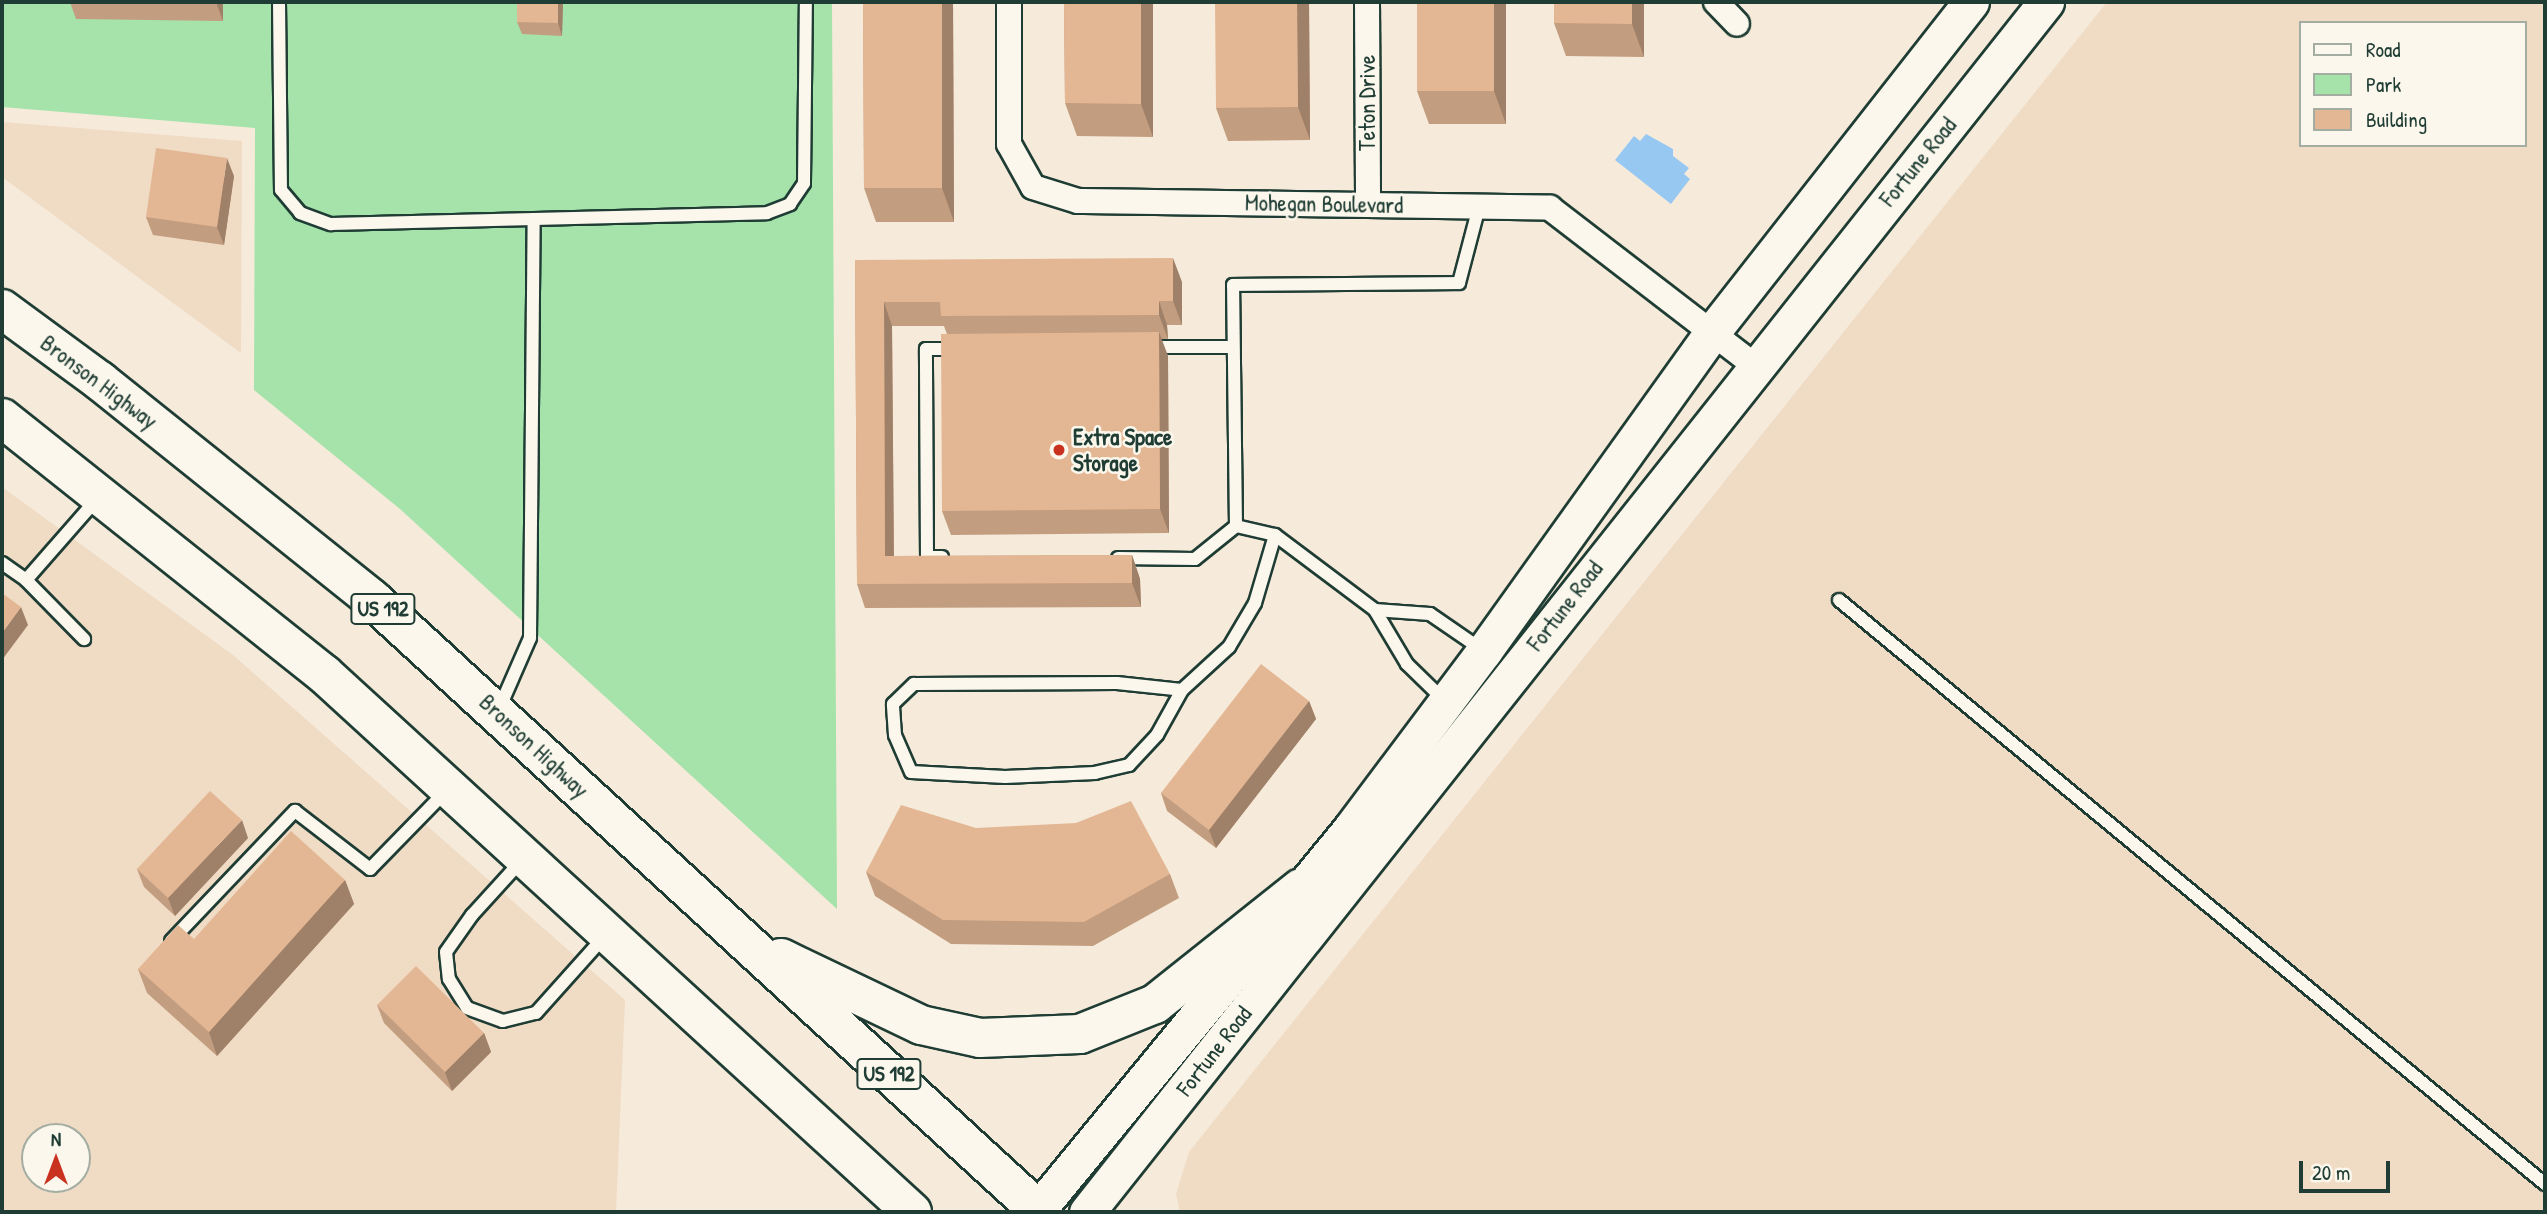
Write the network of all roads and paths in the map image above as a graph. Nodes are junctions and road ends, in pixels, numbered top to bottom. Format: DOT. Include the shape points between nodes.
graph roads {
  1 [pos="279,2"];
  2 [pos="806,2"];
  3 [pos="1009,2"];
  4 [pos="1367,2"];
  5 [pos="1716,2"];
  6 [pos="1971,2"];
  7 [pos="2046,2"];
  8 [pos="1737,24"];
  9 [pos="1368,204"];
  10 [pos="1479,206"];
  11 [pos="534,219"];
  12 [pos="2,309"];
  13 [pos="1713,331"];
  14 [pos="1134,347"];
  15 [pos="1231,347"];
  16 [pos="968,349"];
  17 [pos="1755,366"];
  18 [pos="2,418"];
  19 [pos="102,494"];
  20 [pos="1236,526"];
  21 [pos="1275,535"];
  22 [pos="954,557"];
  23 [pos="1101,558"];
  24 [pos="2,563"];
  25 [pos="26,580"];
  26 [pos="1839,600"];
  27 [pos="1375,610"];
  28 [pos="83,639"];
  29 [pos="1484,651"];
  30 [pos="1182,690"];
  31 [pos="1446,701"];
  32 [pos="498,712"];
  33 [pos="450,786"];
  34 [pos="526,857"];
  35 [pos="1301,888"];
  36 [pos="608,933"];
  37 [pos="740,938"];
  38 [pos="165,947"];
  39 [pos="2545,1184"];
  40 [pos="1038,1211"];
  41 [pos="912,1212"];
  42 [pos="1087,1212"];
  1 -- 11 [label="lane" via="281,190 300,213 331,223"];
  2 -- 11 [label="lane" via="804,184 790,204 766,213"];
  3 -- 9 [label="street, Mohegan Boulevard" via="1009,144 1033,187 1078,201"];
  4 -- 9 [label="street, Teton Drive"];
  5 -- 8 [label="street"];
  6 -- 13 [label="main road, Fortune Road"];
  7 -- 17 [label="main road, Fortune Road"];
  9 -- 10 [label="street, Mohegan Boulevard"];
  10 -- 13 [label="street, Mohegan Boulevard" via="1550,208"];
  10 -- 15 [label="lane" via="1459,283 1233,285"];
  11 -- 32 [label="lane" via="530,638"];
  12 -- 32 [label="highway, Bronson Highway / US 192" via="250,499 372,599"];
  13 -- 17 [label="street, Mohegan Boulevard"];
  13 -- 29 [label="main road, Fortune Road"];
  14 -- 15 [label="lane"];
  15 -- 20 [label="lane"];
  16 -- 22 [label="lane" via="926,349 927,557"];
  17 -- 42 [label="main road, Fortune Road"];
  18 -- 19 [label="highway"];
  19 -- 25 [label="lane"];
  19 -- 33 [label="highway" via="324,674"];
  20 -- 21 [label="lane"];
  20 -- 23 [label="lane" via="1195,559"];
  21 -- 27 [label="lane"];
  21 -- 30 [label="lane" via="1255,603 1229,647"];
  24 -- 25 [label="lane"];
  25 -- 28 [label="lane"];
  26 -- 39 [label="lane"];
  27 -- 29 [label="lane" via="1430,614"];
  27 -- 31 [label="lane" via="1408,664"];
  29 -- 31 [label="main road, Fortune Road"];
  30 -- 30 [label="lane" via="1117,683 914,684 893,704 895,736 911,772 1005,776 1095,772 1129,765 1157,736"];
  31 -- 35 [label="main road, Fortune Road"];
  32 -- 37 [label="highway, Bronson Highway / US 192"];
  33 -- 34 [label="highway"];
  33 -- 38 [label="lane" via="370,869 295,811"];
  34 -- 36 [label="highway"];
  34 -- 36 [label="lane" via="472,915 446,952 449,979 467,1008 503,1021 536,1013"];
  35 -- 37 [label="highway" via="1155,1004 1080,1034 980,1038 921,1025"];
  35 -- 40 [label="main road, Fortune Road"];
  36 -- 41 [label="highway"];
  37 -- 40 [label="highway, Bronson Highway / US 192"];
}
